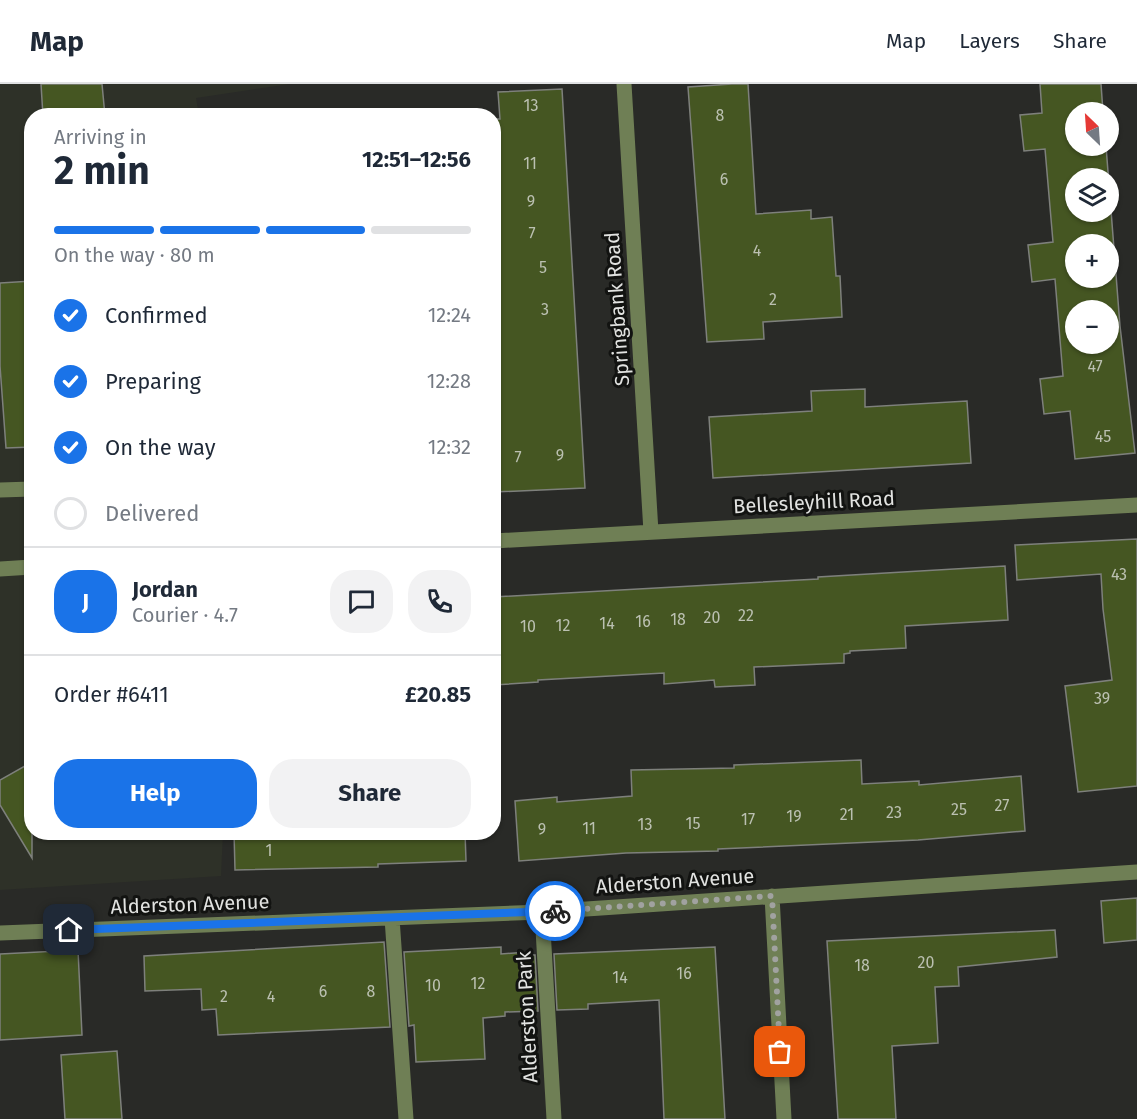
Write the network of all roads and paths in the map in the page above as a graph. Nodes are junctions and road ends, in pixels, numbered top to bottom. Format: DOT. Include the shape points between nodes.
graph roads {
  1 [pos="624,84"];
  2 [pos="24,489"];
  3 [pos="0,490"];
  4 [pos="1137,505"];
  5 [pos="651,532"];
  6 [pos="501,541"];
  7 [pos="24,568"];
  8 [pos="0,569"];
  9 [pos="1137,872"];
  10 [pos="772,896"];
  11 [pos="542,912"];
  12 [pos="392,918"];
  13 [pos="0,933"];
  14 [pos="406,1119"];
  15 [pos="554,1119"];
  16 [pos="784,1119"];
  1 -- 5 [label="street, Springbank Road"];
  2 -- 3 [label="street"];
  4 -- 5 [label="street, Bellesleyhill Road"];
  5 -- 6 [label="street, Bellesleyhill Road"];
  7 -- 8 [label="street"];
  9 -- 10 [label="street, Alderston Avenue"];
  10 -- 11 [label="street, Alderston Avenue"];
  10 -- 16 [label="street"];
  11 -- 12 [label="street, Alderston Avenue"];
  11 -- 15 [label="street, Alderston Park"];
  12 -- 13 [label="street, Alderston Avenue"];
  12 -- 14 [label="street"];
}
